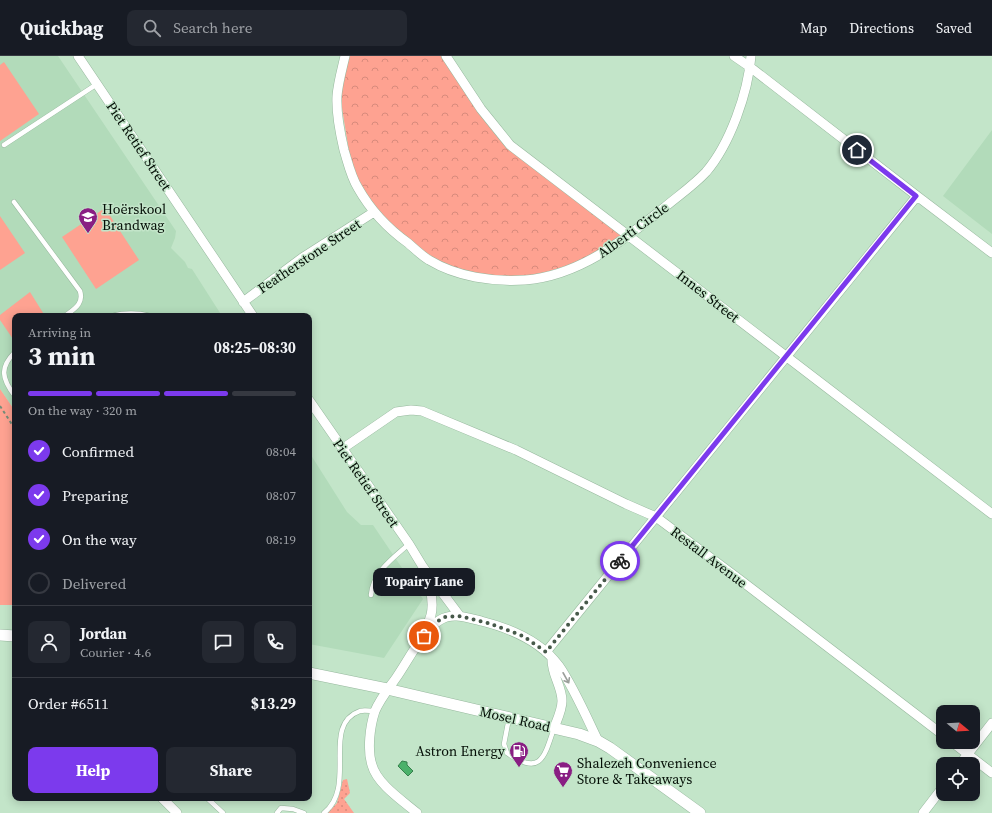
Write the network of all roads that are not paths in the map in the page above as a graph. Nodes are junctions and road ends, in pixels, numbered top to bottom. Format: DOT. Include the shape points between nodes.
graph roads {
  1 [pos="78,56"];
  2 [pos="345,56"];
  3 [pos="446,56"];
  4 [pos="734,56"];
  5 [pos="751,56"];
  6 [pos="750,67"];
  7 [pos="97,84"];
  8 [pos="4,146"];
  9 [pos="916,196"];
  10 [pos="14,202"];
  11 [pos="374,212"];
  12 [pos="630,235"];
  13 [pos="992,253"];
  14 [pos="243,302"];
  15 [pos="69,313"];
  16 [pos="251,313"];
  17 [pos="12,355"];
  18 [pos="787,356"];
  19 [pos="12,392"];
  20 [pos="312,404"];
  21 [pos="342,449"];
  22 [pos="992,514"];
  23 [pos="656,517"];
  24 [pos="409,544"];
  25 [pos="423,567"];
  26 [pos="371,595"];
  27 [pos="459,616"];
  28 [pos="0,635"];
  29 [pos="12,636"];
  30 [pos="424,636"];
  31 [pos="549,655"];
  32 [pos="312,674"];
  33 [pos="388,689"];
  34 [pos="375,711"];
  35 [pos="509,718"];
  36 [pos="992,723"];
  37 [pos="554,728"];
  38 [pos="936,730"];
  39 [pos="598,741"];
  40 [pos="961,749"];
  41 [pos="968,754"];
  42 [pos="966,757"];
  43 [pos="992,773"];
  44 [pos="936,796"];
  45 [pos="165,801"];
  46 [pos="210,801"];
  47 [pos="177,813"];
  48 [pos="223,813"];
  49 [pos="277,813"];
  50 [pos="304,813"];
  51 [pos="324,813"];
  52 [pos="417,813"];
  53 [pos="700,813"];
  54 [pos="923,813"];
  1 -- 7 [label="street, Piet Retief Street"];
  2 -- 11 [label="street, Alberti Circle" via="337,96 338,123 357,187"];
  3 -- 12 [label="street, Innes Street" via="481,109 510,145"];
  4 -- 6 [label="street"];
  5 -- 6 [label="street, Alberti Circle"];
  6 -- 9 [label="street"];
  6 -- 12 [label="street, Alberti Circle" via="737,115 710,166 695,183"];
  7 -- 8 [label="lane"];
  7 -- 14 [label="street, Piet Retief Street"];
  9 -- 13 [label="street"];
  9 -- 18 [label="street"];
  10 -- 15 [label="lane" via="80,291 81,300 78,306"];
  11 -- 12 [label="street, Alberti Circle" via="390,230 429,260 470,276 497,280 526,280 564,271 591,260"];
  11 -- 14 [label="street, Featherstone Street" via="302,258"];
  12 -- 18 [label="street, Innes Street"];
  14 -- 16 [label="street, Piet Retief Street"];
  17 -- 19 [label="lane" via="1,368 1,374"];
  18 -- 22 [label="street, Innes Street"];
  18 -- 23 [label="street"];
  20 -- 21 [label="street, Piet Retief Street"];
  21 -- 23 [label="street, Restall Avenue" via="396,412 422,411 516,450"];
  21 -- 24 [label="street, Piet Retief Street"];
  23 -- 31 [label="street"];
  23 -- 38 [label="street, Restall Avenue"];
  24 -- 25 [label="street, Piet Retief Street"];
  24 -- 26 [label="lane" via="385,566 374,583"];
  25 -- 27 [label="street, Piet Retief Street"];
  25 -- 30 [label="street, Piet Retief Street" via="432,605"];
  27 -- 30 [label="street, Piet Retief Street" via="445,617 438,621"];
  27 -- 31 [label="street, Piet Retief Street" via="523,636"];
  28 -- 29 [label="street"];
  30 -- 33 [label="street, Piet Retief Street"];
  31 -- 37 [label="street" via="562,700"];
  31 -- 39 [label="street, Piet Retief Street, one-way" via="558,665"];
  32 -- 33 [label="street, Mosel Road"];
  33 -- 34 [label="street, Piet Retief Street"];
  33 -- 35 [label="street, Mosel Road"];
  34 -- 51 [label="lane" via="361,711 350,716 343,725 339,790 332,806"];
  34 -- 52 [label="street, Piet Retief Street" via="368,752 372,767 378,778"];
  35 -- 37 [label="street, Mosel Road"];
  35 -- 37 [label="lane" via="505,750 522,762 532,764 542,759"];
  36 -- 41 [label="street"];
  37 -- 39 [label="street, Mosel Road"];
  39 -- 53 [label="street, Mosel Road"];
  40 -- 41 [label="street"];
  41 -- 42 [label="street"];
  41 -- 43 [label="street"];
  44 -- 54 [label="street"];
  45 -- 47 [label="street"];
  46 -- 48 [label="lane"];
  49 -- 50 [label="lane" via="281,808 288,808"];
}
